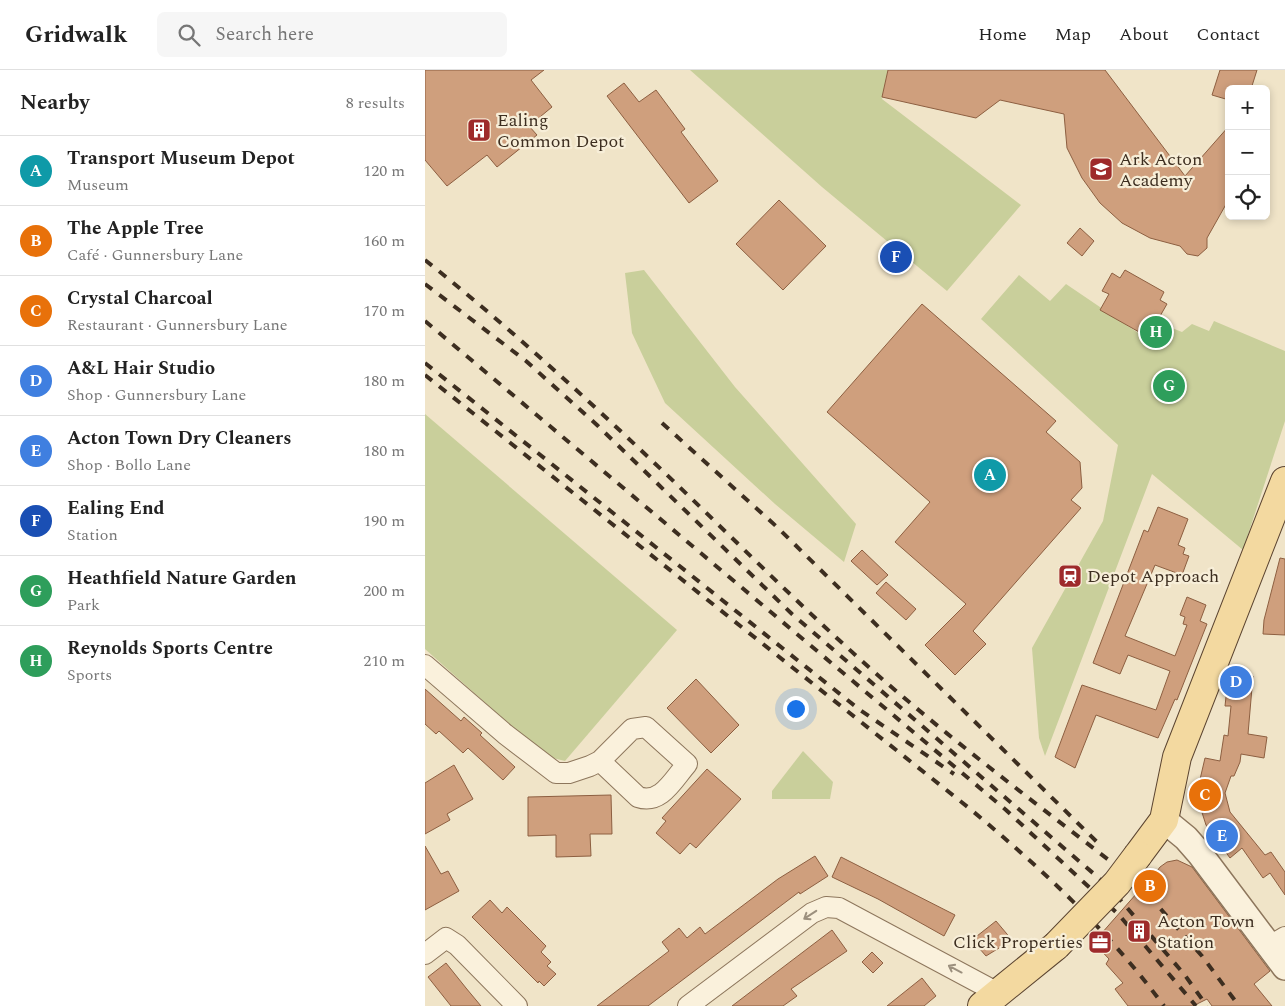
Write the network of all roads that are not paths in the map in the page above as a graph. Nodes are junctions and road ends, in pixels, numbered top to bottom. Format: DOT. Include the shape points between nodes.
graph roads {
  1 [pos="1285,481"];
  2 [pos="425,664"];
  3 [pos="600,761"];
  4 [pos="1164,820"];
  5 [pos="1278,942"];
  6 [pos="425,954"];
  7 [pos="1285,967"];
  8 [pos="990,999"];
  9 [pos="517,1006"];
  10 [pos="688,1006"];
  1 -- 4 [label="main road" via="1177,757"];
  2 -- 3 [label="street" via="505,734 556,773 580,770"];
  4 -- 5 [label="street" via="1186,838"];
  4 -- 8 [label="main road, bridge" via="1117,883 1056,946"];
  5 -- 7 [label="street"];
  6 -- 9 [label="street" via="446,938 457,945"];
  8 -- 10 [label="street, one-way" via="839,908 826,907 812,913"];
}
